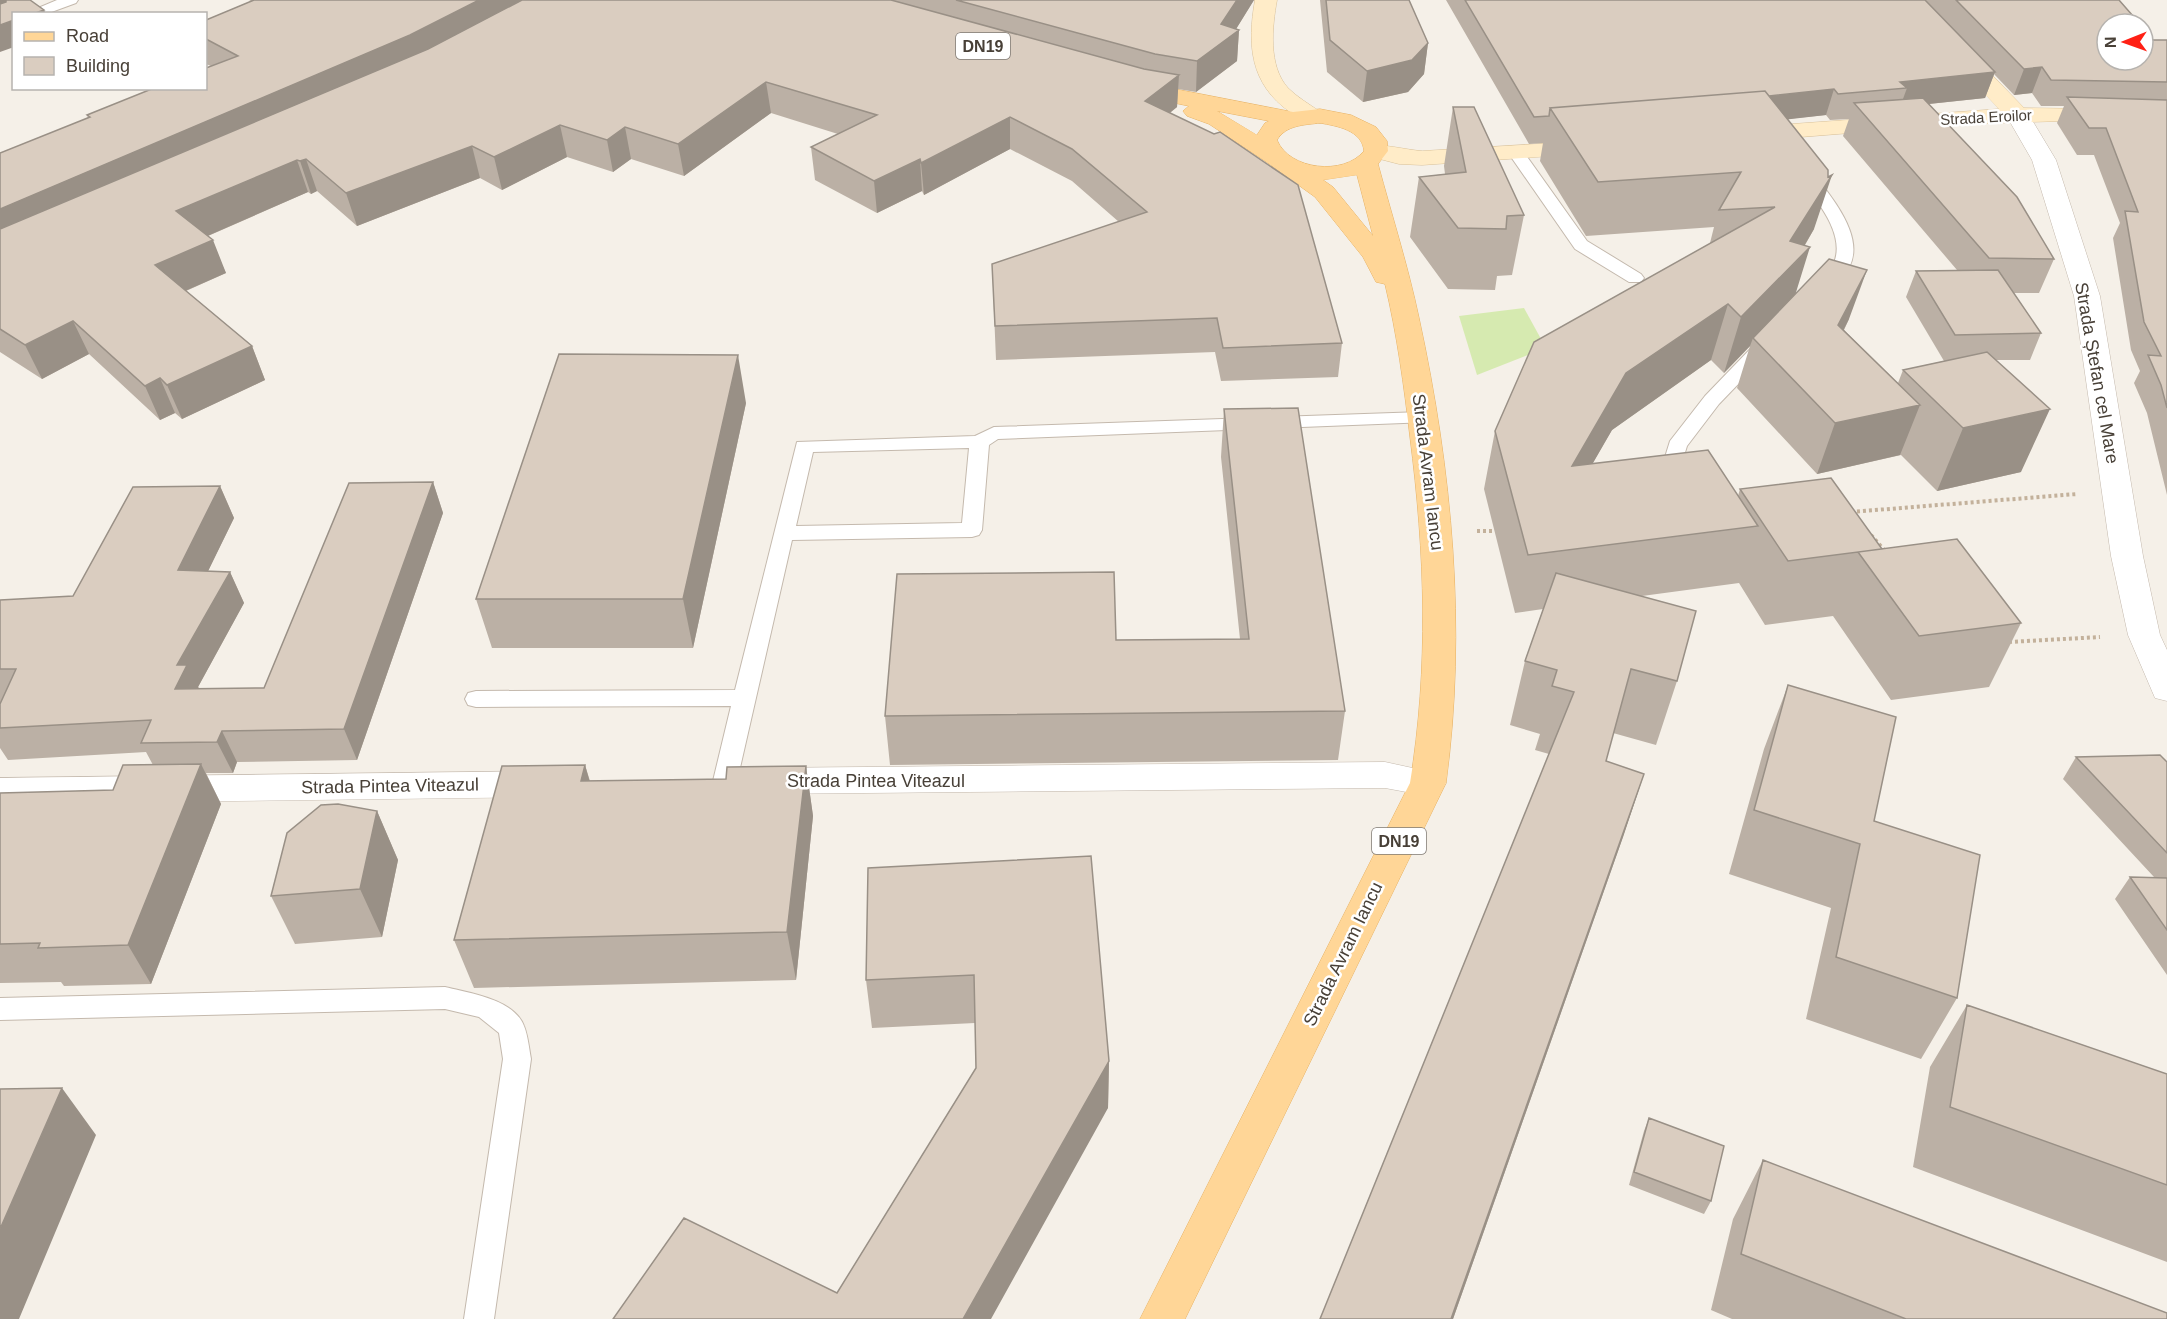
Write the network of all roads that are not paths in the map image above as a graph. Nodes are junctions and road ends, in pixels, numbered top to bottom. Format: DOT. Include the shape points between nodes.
graph roads {
  1 [pos="71,0"];
  2 [pos="1266,0"];
  3 [pos="1907,0"];
  4 [pos="37,12"];
  5 [pos="1112,82"];
  6 [pos="1152,93"];
  7 [pos="2018,115"];
  8 [pos="2167,117"];
  9 [pos="1302,118"];
  10 [pos="1776,132"];
  11 [pos="1729,136"];
  12 [pos="1611,146"];
  13 [pos="1517,154"];
  14 [pos="1371,157"];
  15 [pos="1279,160"];
  16 [pos="1635,278"];
  17 [pos="1809,300"];
  18 [pos="1406,318"];
  19 [pos="1777,333"];
  20 [pos="1422,418"];
  21 [pos="979,442"];
  22 [pos="1666,489"];
  23 [pos="783,534"];
  24 [pos="2167,689"];
  25 [pos="745,698"];
  26 [pos="476,699"];
  27 [pos="725,781"];
  28 [pos="689,782"];
  29 [pos="571,783"];
  30 [pos="1428,783"];
  31 [pos="0,791"];
  32 [pos="0,1009"];
  33 [pos="479,1319"];
  34 [pos="1162,1319"];
  1 -- 4 [label="lane"];
  2 -- 9 [label="main road" via="1262,39 1268,72"];
  3 -- 7 [label="main road, Strada Ștefan cel Mare"];
  5 -- 6 [label="main road, Strada Avram Iancu / DN19"];
  6 -- 9 [label="main road, Strada Avram Iancu / DN19"];
  6 -- 15 [label="main road, Strada Avram Iancu / DN19" via="1217,119"];
  7 -- 8 [label="main road, Strada Eroilor"];
  7 -- 10 [label="main road, Strada Eroilor"];
  7 -- 24 [label="street, Strada Ștefan cel Mare" via="2044,160 2087,296 2127,556 2144,635"];
  9 -- 14 [label="main road, DN19" via="1343,120 1361,127 1375,141"];
  9 -- 15 [label="main road" via="1273,128 1265,140"];
  10 -- 11 [label="main road, Strada Eroilor"];
  10 -- 17 [label="lane" via="1837,220 1845,243 1841,266"];
  12 -- 13 [label="main road"];
  13 -- 14 [label="main road"];
  13 -- 16 [label="lane" via="1581,245"];
  14 -- 15 [label="main road, DN19" via="1340,172 1313,172"];
  14 -- 18 [label="main road, Strada Avram Iancu / DN19"];
  15 -- 18 [label="main road, Strada Avram Iancu / DN19" via="1324,192 1375,255"];
  18 -- 20 [label="main road, Strada Avram Iancu / DN19"];
  19 -- 22 [label="lane" via="1712,400 1677,445"];
  20 -- 21 [label="lane" via="994,433"];
  20 -- 30 [label="main road, Strada Avram Iancu / DN19" via="1437,530 1442,628 1437,731"];
  21 -- 23 [label="lane" via="804,446"];
  21 -- 23 [label="lane" via="972,530"];
  23 -- 25 [label="lane"];
  25 -- 26 [label="lane"];
  25 -- 27 [label="lane"];
  27 -- 28 [label="street, Strada Pintea Viteazul"];
  27 -- 30 [label="street, Strada Pintea Viteazul" via="1385,775"];
  29 -- 31 [label="street, Strada Pintea Viteazul"];
  30 -- 34 [label="main road, Strada Avram Iancu / DN19"];
  32 -- 33 [label="lane" via="445,998 487,1008 511,1027 517,1059"];
}
